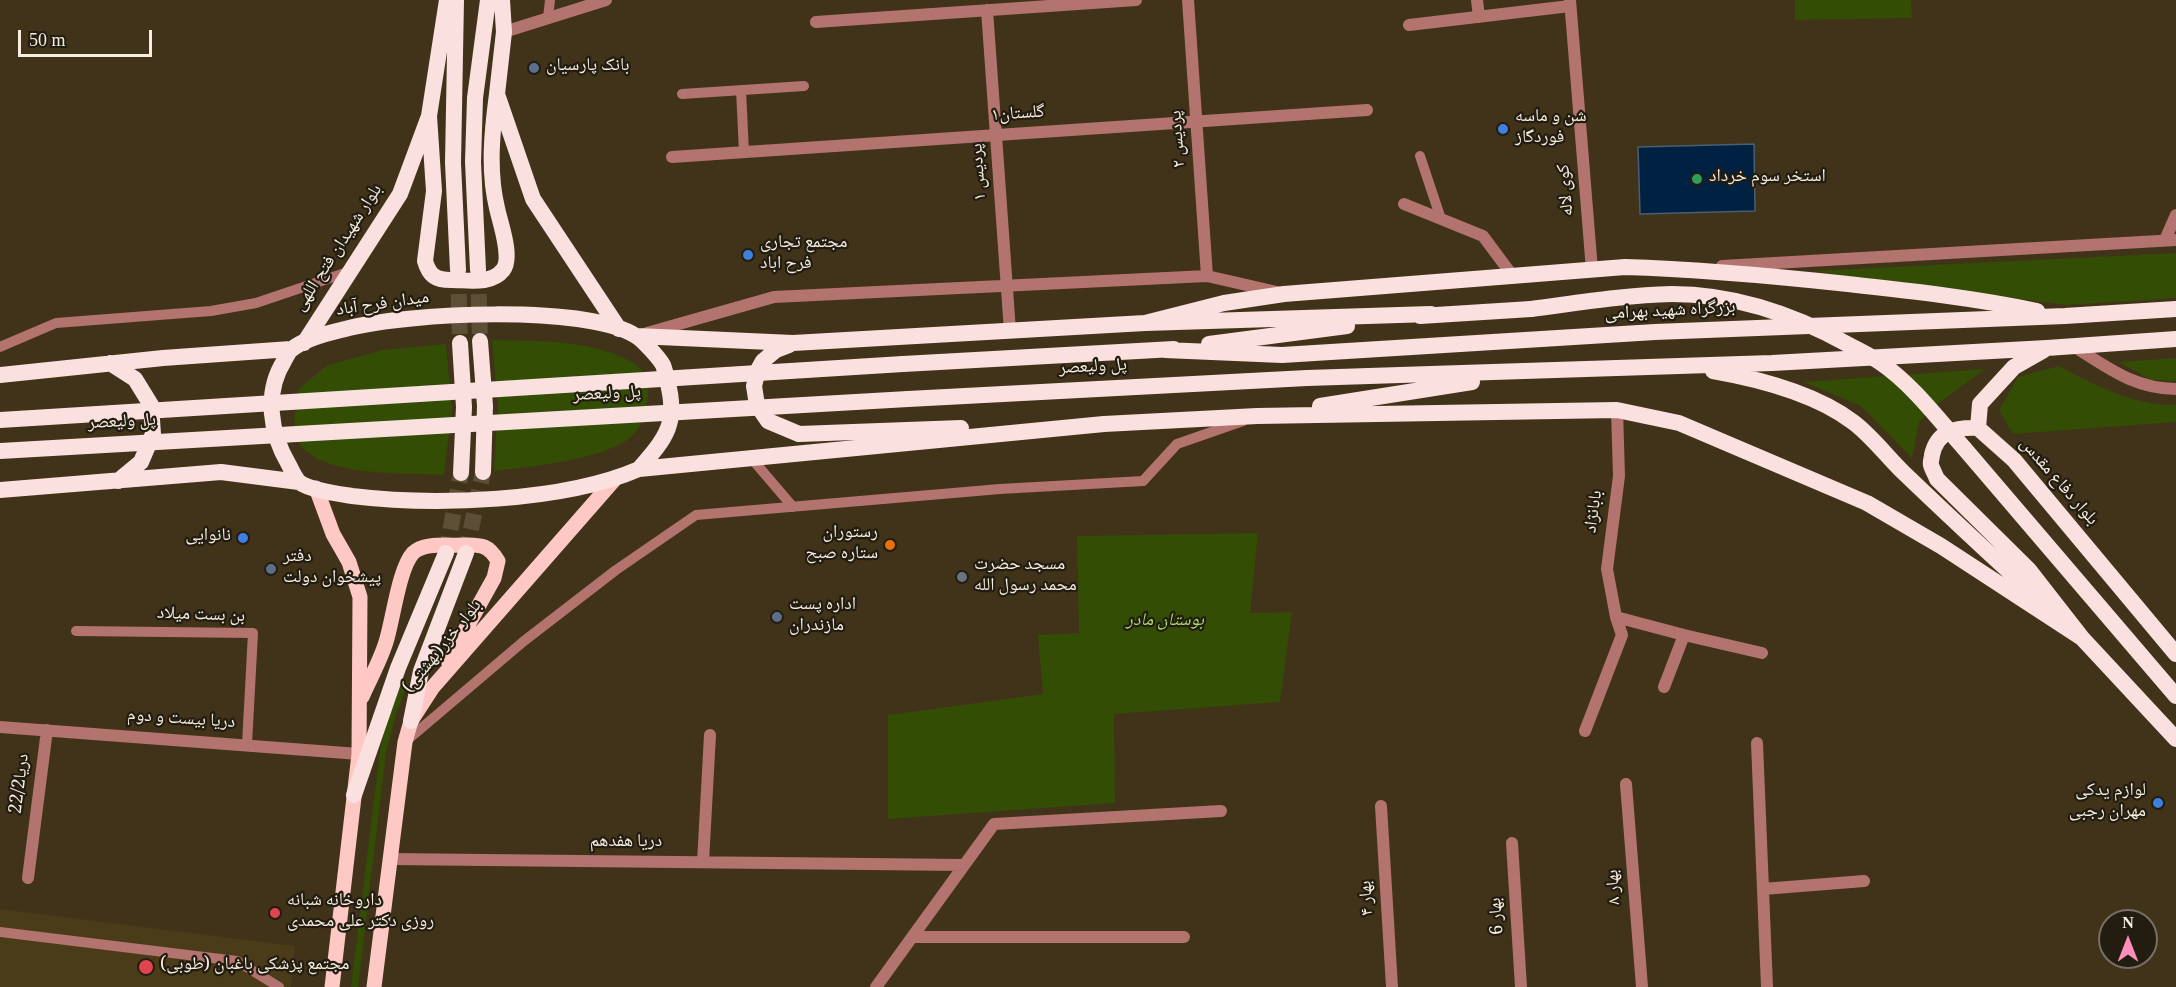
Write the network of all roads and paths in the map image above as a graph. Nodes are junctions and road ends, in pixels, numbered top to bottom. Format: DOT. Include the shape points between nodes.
graph roads {
  1 [pos="447,0"];
  2 [pos="456,0"];
  3 [pos="488,0"];
  4 [pos="502,0"];
  5 [pos="550,0"];
  6 [pos="606,0"];
  7 [pos="1136,0"];
  8 [pos="1188,0"];
  9 [pos="1477,0"];
  10 [pos="1570,3"];
  11 [pos="987,10"];
  12 [pos="1479,17"];
  13 [pos="548,18"];
  14 [pos="816,22"];
  15 [pos="1409,25"];
  16 [pos="504,32"];
  17 [pos="804,86"];
  18 [pos="741,90"];
  19 [pos="497,94"];
  20 [pos="682,94"];
  21 [pos="1367,110"];
  22 [pos="429,116"];
  23 [pos="1196,122"];
  24 [pos="996,135"];
  25 [pos="744,152"];
  26 [pos="1420,156"];
  27 [pos="672,157"];
  28 [pos="1404,204"];
  29 [pos="2176,215"];
  30 [pos="1441,219"];
  31 [pos="2171,240"];
  32 [pos="1680,268"];
  33 [pos="458,270"];
  34 [pos="478,270"];
  35 [pos="1592,270"];
  36 [pos="348,272"];
  37 [pos="1512,275"];
  38 [pos="1207,276"];
  39 [pos="1006,286"];
  40 [pos="1284,294"];
  41 [pos="2176,309"];
  42 [pos="1431,314"];
  43 [pos="2065,316"];
  44 [pos="1145,323"];
  45 [pos="619,329"];
  46 [pos="1010,331"];
  47 [pos="637,336"];
  48 [pos="2176,339"];
  49 [pos="480,341"];
  50 [pos="460,343"];
  51 [pos="793,343"];
  52 [pos="297,346"];
  53 [pos="2073,346"];
  54 [pos="0,347"];
  55 [pos="2047,348"];
  56 [pos="1165,350"];
  57 [pos="110,363"];
  58 [pos="1677,365"];
  59 [pos="1539,371"];
  60 [pos="0,375"];
  61 [pos="2176,389"];
  62 [pos="1617,410"];
  63 [pos="1257,416"];
  64 [pos="0,420"];
  65 [pos="1104,424"];
  66 [pos="1978,428"];
  67 [pos="0,451"];
  68 [pos="752,459"];
  69 [pos="639,469"];
  70 [pos="483,472"];
  71 [pos="461,473"];
  72 [pos="614,480"];
  73 [pos="118,481"];
  74 [pos="298,482"];
  75 [pos="316,488"];
  76 [pos="0,490"];
  77 [pos="793,507"];
  78 [pos="446,553"];
  79 [pos="466,554"];
  80 [pos="1616,617"];
  81 [pos="76,631"];
  82 [pos="1684,635"];
  83 [pos="2082,638"];
  84 [pos="1762,653"];
  85 [pos="2176,654"];
  86 [pos="433,687"];
  87 [pos="1664,687"];
  88 [pos="2176,696"];
  89 [pos="359,702"];
  90 [pos="411,721"];
  91 [pos="0,727"];
  92 [pos="47,730"];
  93 [pos="1585,731"];
  94 [pos="710,735"];
  95 [pos="2176,740"];
  96 [pos="405,742"];
  97 [pos="1757,743"];
  98 [pos="247,744"];
  99 [pos="359,754"];
  100 [pos="1626,784"];
  101 [pos="354,795"];
  102 [pos="1381,806"];
  103 [pos="1221,811"];
  104 [pos="1512,843"];
  105 [pos="389,860"];
  106 [pos="704,862"];
  107 [pos="964,865"];
  108 [pos="28,878"];
  109 [pos="1864,881"];
  110 [pos="1763,889"];
  111 [pos="0,932"];
  112 [pos="1184,936"];
  113 [pos="912,937"];
  114 [pos="279,987"];
  115 [pos="332,987"];
  116 [pos="374,987"];
  117 [pos="876,987"];
  118 [pos="1392,987"];
  119 [pos="1521,987"];
  120 [pos="1642,987"];
  121 [pos="1767,987"];
  1 -- 22 [label="highway, بلوار شهیدان فتح اللهی"];
  2 -- 33 [label="highway" via="453,163"];
  3 -- 34 [label="highway" via="475,98 473,162"];
  4 -- 16 [label="highway"];
  5 -- 13 [label="lane"];
  6 -- 13 [label="street"];
  7 -- 11 [label="street"];
  8 -- 23 [label="street, پردیس ۲"];
  9 -- 12 [label="street"];
  10 -- 12 [label="street"];
  10 -- 35 [label="street, کوی لاله"];
  11 -- 14 [label="street"];
  11 -- 24 [label="street, پردیس ۱"];
  12 -- 15 [label="street"];
  13 -- 16 [label="street"];
  16 -- 19 [label="highway"];
  17 -- 18 [label="lane"];
  18 -- 20 [label="lane"];
  18 -- 25 [label="lane"];
  19 -- 22 [label="highway" via="492,132 494,194 507,256 504,268 488,280 446,280 434,278 428,271 425,261 434,191"];
  19 -- 45 [label="highway" via="533,199"];
  21 -- 23 [label="street, گلستان۱"];
  22 -- 36 [label="highway, بلوار شهیدان فتح اللهی" via="400,194"];
  23 -- 24 [label="street, گلستان۱"];
  23 -- 38 [label="street, پردیس ۲"];
  24 -- 25 [label="street, گلستان۱"];
  24 -- 39 [label="street, پردیس ۱"];
  25 -- 27 [label="street, گلستان۱"];
  26 -- 30 [label="lane"];
  28 -- 30 [label="street"];
  29 -- 31 [label="street"];
  30 -- 37 [label="street" via="1483,236"];
  31 -- 32 [label="street"];
  32 -- 35 [label="highway"];
  32 -- 43 [label="highway" via="1973,298"];
  35 -- 37 [label="highway"];
  36 -- 52 [label="highway, بلوار شهیدان فتح اللهی"];
  36 -- 54 [label="lane" via="256,303 211,311 56,323"];
  37 -- 40 [label="highway"];
  38 -- 39 [label="street"];
  38 -- 40 [label="street"];
  39 -- 46 [label="street, پردیس ۱"];
  39 -- 47 [label="street" via="774,297"];
  40 -- 44 [label="highway" via="1224,303"];
  41 -- 43 [label="highway, بزرگراه شهید بهرامی"];
  42 -- 44 [label="highway"];
  42 -- 56 [label="highway"];
  42 -- 88 [label="highway, bridge" via="1531,309 1672,294 1748,303 1805,322 1882,363 1913,392"];
  43 -- 56 [label="highway, بزرگراه شهید بهرامی" via="1655,332 1282,355"];
  44 -- 46 [label="highway"];
  45 -- 47 [label="highway, میدان فرح آباد"];
  45 -- 52 [label="highway, میدان فرح آباد" via="568,317 423,318 359,326 323,334"];
  46 -- 51 [label="highway"];
  47 -- 51 [label="highway"];
  47 -- 69 [label="highway, میدان فرح آباد" via="662,364 671,396 670,426"];
  48 -- 53 [label="highway"];
  49 -- 70 [label="highway" via="485,406"];
  50 -- 71 [label="highway" via="464,407"];
  51 -- 65 [label="highway" via="776,350 764,361 754,386 757,405 768,421 799,434"];
  52 -- 57 [label="highway, میدان فرح آباد"];
  52 -- 74 [label="highway" via="274,377 270,411 279,449"];
  53 -- 55 [label="highway"];
  53 -- 61 [label="street" via="2128,380 2158,389"];
  55 -- 58 [label="highway"];
  55 -- 66 [label="highway" via="2014,366 1994,387 1980,404"];
  56 -- 64 [label="highway, پل ولیعصر, bridge"];
  57 -- 60 [label="highway, میدان فرح آباد"];
  57 -- 73 [label="highway" via="135,379 151,405 153,434 141,462"];
  58 -- 59 [label="highway"];
  58 -- 83 [label="highway" via="1746,377 1821,403 1854,423"];
  59 -- 63 [label="highway"];
  59 -- 67 [label="highway, پل ولیعصر, bridge" via="1217,382"];
  62 -- 63 [label="highway"];
  62 -- 80 [label="street, بابانژاد" via="1619,476 1607,569"];
  62 -- 83 [label="highway" via="1679,423 1867,503"];
  63 -- 65 [label="highway"];
  63 -- 77 [label="lane" via="1177,444 1143,481"];
  65 -- 68 [label="highway"];
  66 -- 83 [label="highway" via="1963,427 1939,438 1930,464 1937,478 2029,570"];
  66 -- 85 [label="highway, بلوار دفاع مقدس" via="2014,460"];
  68 -- 69 [label="highway"];
  68 -- 77 [label="lane"];
  69 -- 72 [label="highway, میدان فرح آباد"];
  72 -- 75 [label="highway, میدان فرح آباد" via="487,499 394,500"];
  72 -- 86 [label="main road, بلوار خزر(بهشتی)"];
  73 -- 74 [label="highway, میدان فرح آباد" via="221,472"];
  73 -- 76 [label="highway, میدان فرح آباد"];
  74 -- 75 [label="highway, میدان فرح آباد"];
  75 -- 89 [label="main road" via="360,597"];
  77 -- 96 [label="lane" via="696,515 524,641"];
  78 -- 101 [label="highway" via="398,668"];
  79 -- 90 [label="highway" via="421,671"];
  80 -- 82 [label="street"];
  80 -- 93 [label="street, بابانژاد" via="1622,635"];
  81 -- 98 [label="lane, بن بست میلاد" via="253,633"];
  82 -- 84 [label="street"];
  82 -- 87 [label="street"];
  83 -- 95 [label="highway"];
  86 -- 89 [label="main road" via="494,578 498,561 492,550 480,545 430,547 413,554 405,569 386,643"];
  86 -- 90 [label="main road, بلوار خزر(بهشتی)"];
  89 -- 99 [label="main road"];
  90 -- 96 [label="main road, بلوار خزر(بهشتی)"];
  91 -- 92 [label="street, دریا بیست و دوم"];
  92 -- 98 [label="street, دریا بیست و دوم"];
  92 -- 108 [label="street, دریا22/2"];
  94 -- 106 [label="street"];
  96 -- 105 [label="main road, بلوار خزر(بهشتی)"];
  97 -- 110 [label="street"];
  98 -- 99 [label="street, دریا بیست و دوم"];
  99 -- 101 [label="main road"];
  100 -- 120 [label="street, بهار ۸"];
  101 -- 115 [label="main road"];
  102 -- 118 [label="street, بهار ۴"];
  103 -- 107 [label="street" via="994,824"];
  104 -- 119 [label="street, بهار 6"];
  105 -- 106 [label="street, دریا هفدهم"];
  105 -- 116 [label="main road, بلوار خزر(بهشتی)"];
  106 -- 107 [label="street, دریا هفدهم"];
  107 -- 113 [label="street"];
  109 -- 110 [label="street"];
  110 -- 121 [label="street"];
  111 -- 114 [label="lane" via="237,961"];
  112 -- 113 [label="street"];
  113 -- 117 [label="street"];
}
